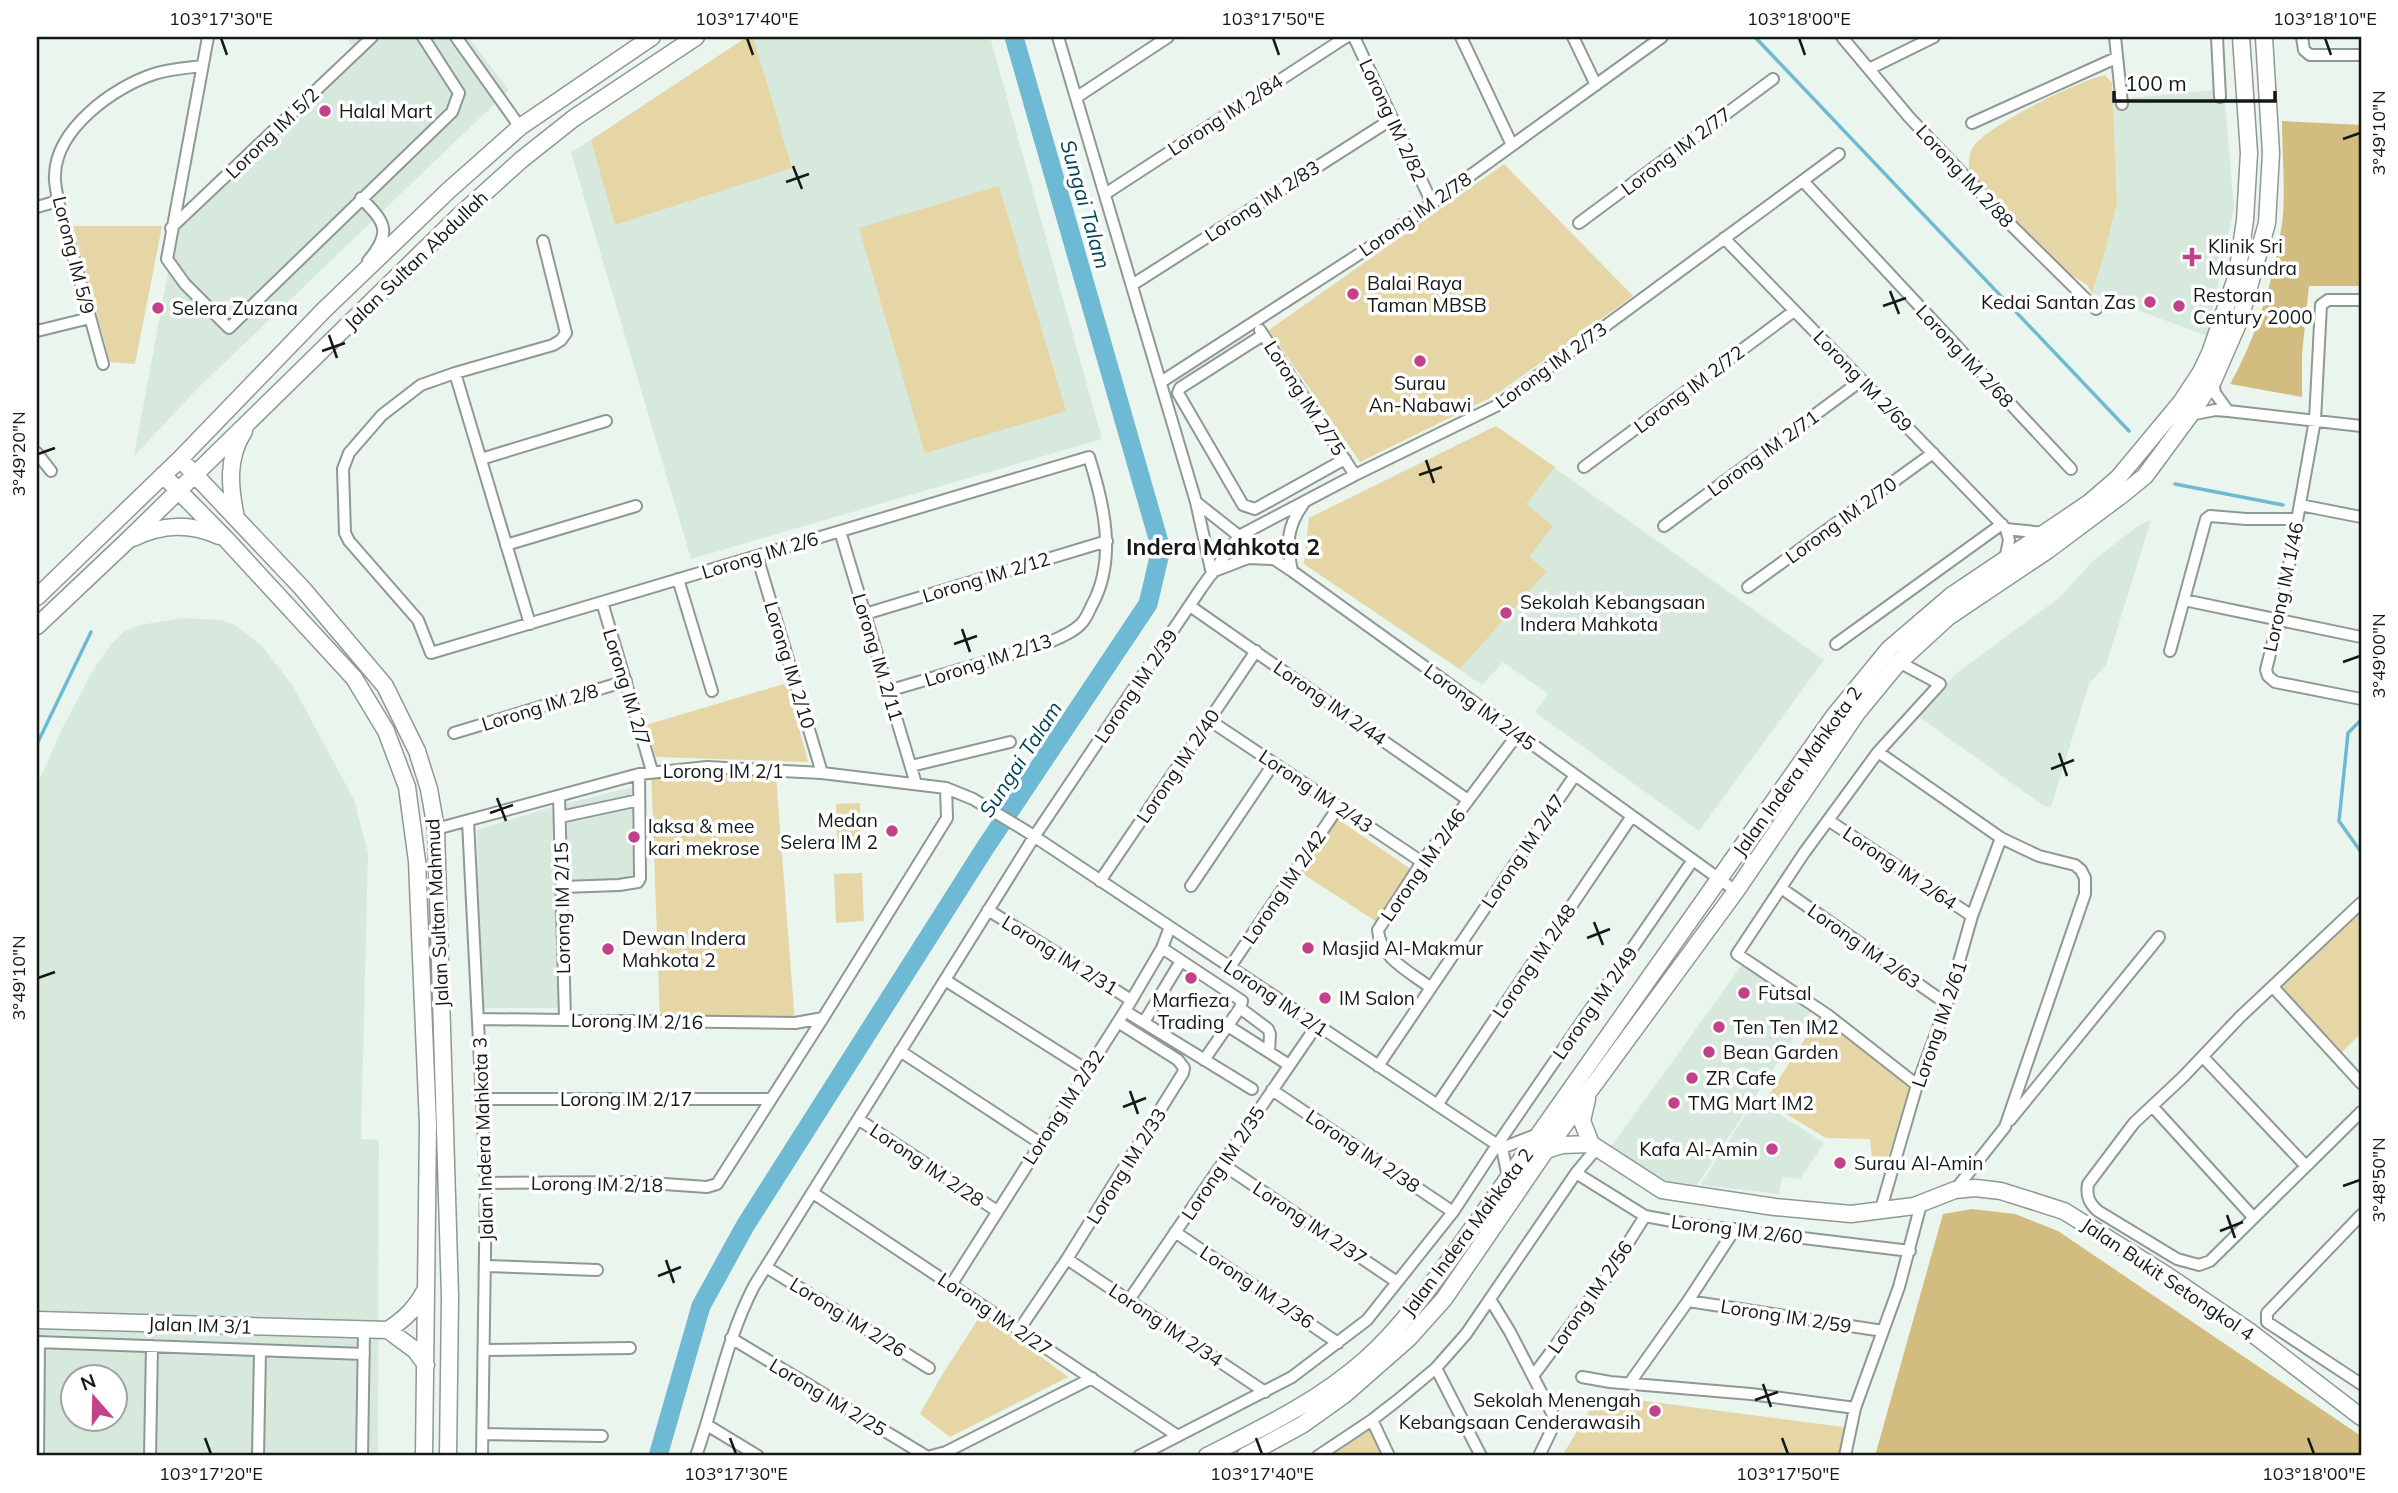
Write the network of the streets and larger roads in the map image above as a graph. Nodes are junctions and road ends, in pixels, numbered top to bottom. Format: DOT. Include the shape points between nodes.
graph roads {
  1 [pos="208,37"];
  2 [pos="352,37"];
  3 [pos="372,37"];
  4 [pos="423,37"];
  5 [pos="456,37"];
  6 [pos="652,37"];
  7 [pos="696,37"];
  8 [pos="1058,37"];
  9 [pos="1168,37"];
  10 [pos="1346,37"];
  11 [pos="1354,37"];
  12 [pos="1461,37"];
  13 [pos="1573,37"];
  14 [pos="1662,37"];
  15 [pos="1842,37"];
  16 [pos="1934,37"];
  17 [pos="2115,37"];
  18 [pos="2217,37"];
  19 [pos="2241,37"];
  20 [pos="2264,37"];
  21 [pos="2302,37"];
  22 [pos="362,47"];
  23 [pos="2361,55"];
  24 [pos="2116,58"];
  25 [pos="202,66"];
  26 [pos="1869,69"];
  27 [pos="1773,79"];
  28 [pos="1596,85"];
  29 [pos="1077,97"];
  30 [pos="2220,97"];
  31 [pos="2122,104"];
  32 [pos="1392,119"];
  33 [pos="1972,123"];
  34 [pos="520,127"];
  35 [pos="1512,145"];
  36 [pos="1839,154"];
  37 [pos="1803,181"];
  38 [pos="1105,194"];
  39 [pos="362,198"];
  40 [pos="58,201"];
  41 [pos="1432,203"];
  42 [pos="37,207"];
  43 [pos="1579,223"];
  44 [pos="171,228"];
  45 [pos="1724,239"];
  46 [pos="543,241"];
  47 [pos="1132,285"];
  48 [pos="2361,300"];
  49 [pos="2096,309"];
  50 [pos="324,310"];
  51 [pos="1794,311"];
  52 [pos="90,318"];
  53 [pos="1255,322"];
  54 [pos="37,331"];
  55 [pos="1263,335"];
  56 [pos="103,364"];
  57 [pos="455,373"];
  58 [pos="1862,380"];
  59 [pos="1161,382"];
  60 [pos="2213,382"];
  61 [pos="2228,411"];
  62 [pos="2190,415"];
  63 [pos="251,420"];
  64 [pos="2315,420"];
  65 [pos="606,421"];
  66 [pos="2361,426"];
  67 [pos="37,453"];
  68 [pos="1933,453"];
  69 [pos="1089,457"];
  70 [pos="180,459"];
  71 [pos="481,459"];
  72 [pos="1345,459"];
  73 [pos="1584,467"];
  74 [pos="2071,469"];
  75 [pos="51,471"];
  76 [pos="194,474"];
  77 [pos="163,475"];
  78 [pos="1355,475"];
  79 [pos="176,491"];
  80 [pos="1306,501"];
  81 [pos="1196,502"];
  82 [pos="2300,505"];
  83 [pos="636,506"];
  84 [pos="2361,517"];
  85 [pos="2297,519"];
  86 [pos="237,520"];
  87 [pos="1664,526"];
  88 [pos="2004,526"];
  89 [pos="841,531"];
  90 [pos="2045,533"];
  91 [pos="1239,536"];
  92 [pos="225,538"];
  93 [pos="127,541"];
  94 [pos="1107,541"];
  95 [pos="506,545"];
  96 [pos="757,556"];
  97 [pos="1273,559"];
  98 [pos="2005,560"];
  99 [pos="1292,570"];
  100 [pos="1212,574"];
  101 [pos="678,579"];
  102 [pos="1748,587"];
  103 [pos="37,596"];
  104 [pos="2184,600"];
  105 [pos="602,602"];
  106 [pos="1190,607"];
  107 [pos="865,614"];
  108 [pos="2278,620"];
  109 [pos="530,624"];
  110 [pos="37,626"];
  111 [pos="2361,637"];
  112 [pos="1836,644"];
  113 [pos="1256,651"];
  114 [pos="2170,651"];
  115 [pos="1899,662"];
  116 [pos="626,681"];
  117 [pos="712,691"];
  118 [pos="888,691"];
  119 [pos="2361,699"];
  120 [pos="1209,720"];
  121 [pos="454,733"];
  122 [pos="1517,735"];
  123 [pos="1010,741"];
  124 [pos="1878,752"];
  125 [pos="1274,763"];
  126 [pos="911,766"];
  127 [pos="652,771"];
  128 [pos="822,773"];
  129 [pos="639,774"];
  130 [pos="1574,775"];
  131 [pos="916,784"];
  132 [pos="946,788"];
  133 [pos="559,796"];
  134 [pos="639,800"];
  135 [pos="1468,800"];
  136 [pos="1339,806"];
  137 [pos="1632,816"];
  138 [pos="560,817"];
  139 [pos="1828,820"];
  140 [pos="468,821"];
  141 [pos="436,829"];
  142 [pos="1030,834"];
  143 [pos="2001,838"];
  144 [pos="1693,860"];
  145 [pos="1422,862"];
  146 [pos="1718,879"];
  147 [pos="1100,881"];
  148 [pos="1191,886"];
  149 [pos="563,887"];
  150 [pos="1781,888"];
  151 [pos="1736,891"];
  152 [pos="2361,903"];
  153 [pos="988,910"];
  154 [pos="1972,916"];
  155 [pos="1170,927"];
  156 [pos="2159,937"];
  157 [pos="1162,948"];
  158 [pos="1181,961"];
  159 [pos="1230,967"];
  160 [pos="945,980"];
  161 [pos="2273,987"];
  162 [pos="1431,988"];
  163 [pos="1131,1000"];
  164 [pos="1947,1004"];
  165 [pos="1240,1008"];
  166 [pos="1125,1011"];
  167 [pos="823,1018"];
  168 [pos="480,1019"];
  169 [pos="565,1020"];
  170 [pos="1118,1022"];
  171 [pos="1144,1022"];
  172 [pos="1317,1025"];
  173 [pos="1228,1026"];
  174 [pos="900,1051"];
  175 [pos="1269,1052"];
  176 [pos="2203,1056"];
  177 [pos="1204,1060"];
  178 [pos="1289,1065"];
  179 [pos="1378,1066"];
  180 [pos="1087,1070"];
  181 [pos="2361,1083"];
  182 [pos="1917,1085"];
  183 [pos="1252,1089"];
  184 [pos="1272,1090"];
  185 [pos="1589,1094"];
  186 [pos="482,1099"];
  187 [pos="771,1099"];
  188 [pos="1437,1105"];
  189 [pos="2152,1106"];
  190 [pos="2361,1112"];
  191 [pos="858,1119"];
  192 [pos="2005,1127"];
  193 [pos="1539,1134"];
  194 [pos="1040,1143"];
  195 [pos="1499,1147"];
  196 [pos="1594,1147"];
  197 [pos="1546,1150"];
  198 [pos="1222,1164"];
  199 [pos="2305,1165"];
  200 [pos="1576,1173"];
  201 [pos="1508,1177"];
  202 [pos="486,1183"];
  203 [pos="1955,1190"];
  204 [pos="813,1192"];
  205 [pos="1921,1204"];
  206 [pos="997,1211"];
  207 [pos="1453,1212"];
  208 [pos="1880,1212"];
  209 [pos="2361,1215"];
  210 [pos="1646,1216"];
  211 [pos="2253,1217"];
  212 [pos="1735,1229"];
  213 [pos="1175,1232"];
  214 [pos="1910,1251"];
  215 [pos="1067,1259"];
  216 [pos="486,1266"];
  217 [pos="766,1266"];
  218 [pos="597,1270"];
  219 [pos="1397,1282"];
  220 [pos="951,1285"];
  221 [pos="427,1286"];
  222 [pos="1430,1286"];
  223 [pos="1444,1299"];
  224 [pos="1490,1299"];
  225 [pos="1129,1300"];
  226 [pos="1688,1301"];
  227 [pos="37,1320"];
  228 [pos="363,1330"];
  229 [pos="388,1330"];
  230 [pos="1019,1330"];
  231 [pos="1883,1331"];
  232 [pos="731,1338"];
  233 [pos="38,1342"];
  234 [pos="1338,1343"];
  235 [pos="152,1346"];
  236 [pos="630,1348"];
  237 [pos="485,1350"];
  238 [pos="260,1351"];
  239 [pos="364,1354"];
  240 [pos="426,1365"];
  241 [pos="929,1368"];
  242 [pos="1436,1368"];
  243 [pos="1533,1376"];
  244 [pos="1582,1377"];
  245 [pos="1092,1378"];
  246 [pos="1629,1384"];
  247 [pos="2361,1384"];
  248 [pos="1265,1392"];
  249 [pos="1856,1408"];
  250 [pos="2361,1417"];
  251 [pos="1372,1420"];
  252 [pos="707,1425"];
  253 [pos="483,1434"];
  254 [pos="602,1436"];
  255 [pos="1178,1436"];
  256 [pos="38,1456"];
  257 [pos="150,1456"];
  258 [pos="258,1456"];
  259 [pos="362,1456"];
  260 [pos="424,1456"];
  261 [pos="448,1456"];
  262 [pos="482,1456"];
  263 [pos="696,1456"];
  264 [pos="758,1456"];
  265 [pos="928,1456"];
  266 [pos="1139,1456"];
  267 [pos="1207,1456"];
  268 [pos="1245,1456"];
  269 [pos="1318,1456"];
  270 [pos="1389,1456"];
  271 [pos="1481,1456"];
  272 [pos="1539,1456"];
  273 [pos="1844,1456"];
  1 -- 25 [label="street"];
  2 -- 22 [label="street"];
  3 -- 22 [label="street, Lorong IM 5/2"];
  4 -- 39 [label="street" via="459,93 458,102"];
  5 -- 34 [label="street"];
  6 -- 34 [label="street, Jalan Sultan Abdullah"];
  7 -- 63 [label="street, Jalan Sultan Abdullah" via="573,118 521,160"];
  8 -- 29 [label="street"];
  9 -- 29 [label="street"];
  10 -- 38 [label="street, Lorong IM 2/84"];
  11 -- 32 [label="street, Lorong IM 2/82"];
  12 -- 35 [label="street"];
  13 -- 28 [label="street"];
  14 -- 28 [label="street, Lorong IM 2/78"];
  15 -- 26 [label="street, Lorong IM 2/88"];
  16 -- 26 [label="street"];
  17 -- 24 [label="street"];
  18 -- 30 [label="street"];
  19 -- 90 [label="street, Jalan Indera Mahkota 2" via="2249,153 2245,220 2237,275 2210,353 2182,401 2119,478"];
  20 -- 60 [label="street, Jalan Indera Mahkota 2" via="2272,153 2267,223 2239,318"];
  21 -- 23 [label="street" via="2304,50 2311,55"];
  22 -- 44 [label="street, Lorong IM 5/2"];
  24 -- 31 [label="street"];
  24 -- 33 [label="street"];
  25 -- 40 [label="street, Lorong IM 5/9" via="137,80 80,121 57,160"];
  25 -- 44 [label="street"];
  26 -- 49 [label="street, Lorong IM 2/88" via="2012,226"];
  27 -- 43 [label="street, Lorong IM 2/77"];
  28 -- 35 [label="street, Lorong IM 2/78"];
  29 -- 38 [label="street"];
  32 -- 41 [label="street, Lorong IM 2/82"];
  32 -- 47 [label="street, Lorong IM 2/83"];
  34 -- 50 [label="street, Jalan Sultan Abdullah"];
  35 -- 41 [label="street, Lorong IM 2/78"];
  36 -- 37 [label="street, Lorong IM 2/73"];
  37 -- 45 [label="street, Lorong IM 2/73"];
  37 -- 74 [label="street, Lorong IM 2/68"];
  38 -- 47 [label="street"];
  39 -- 44 [label="street" via="229,328 167,259"];
  39 -- 50 [label="street" via="380,218 384,231 374,254"];
  40 -- 42 [label="street"];
  40 -- 52 [label="street, Lorong IM 5/9"];
  41 -- 53 [label="street, Lorong IM 2/78"];
  45 -- 51 [label="street, Lorong IM 2/69"];
  45 -- 78 [label="street, Lorong IM 2/73" via="1498,405"];
  46 -- 57 [label="street" via="566,333 553,345"];
  47 -- 59 [label="street"];
  48 -- 64 [label="street, Lorong IM 1/46" via="2328,300 2322,305"];
  50 -- 70 [label="street, Jalan Sultan Abdullah"];
  51 -- 58 [label="street, Lorong IM 2/69"];
  51 -- 73 [label="street, Lorong IM 2/72"];
  52 -- 54 [label="street"];
  52 -- 56 [label="street, Lorong IM 5/9"];
  53 -- 55 [label="street, Lorong IM 2/75"];
  53 -- 59 [label="street, Lorong IM 2/78"];
  55 -- 72 [label="street, Lorong IM 2/75"];
  55 -- 72 [label="street" via="1178,393 1243,505 1255,509"];
  57 -- 71 [label="street"];
  57 -- 109 [label="street, Lorong IM 2/6" via="421,386 382,415 349,453 343,469 345,533 418,620 431,653"];
  58 -- 68 [label="street, Lorong IM 2/69"];
  58 -- 87 [label="street, Lorong IM 2/71"];
  59 -- 81 [label="street"];
  60 -- 61 [label="street"];
  60 -- 62 [label="street, Jalan Indera Mahkota 2"];
  61 -- 62 [label="street"];
  61 -- 64 [label="street"];
  62 -- 115 [label="street, Jalan Indera Mahkota 2" via="2145,475 2123,495 1948,617"];
  63 -- 76 [label="street, Jalan Sultan Abdullah"];
  63 -- 86 [label="street" via="232,463"];
  64 -- 66 [label="street"];
  64 -- 82 [label="street, Lorong IM 1/46"];
  65 -- 71 [label="street"];
  67 -- 75 [label="street"];
  68 -- 88 [label="street, Lorong IM 2/69"];
  68 -- 102 [label="street, Lorong IM 2/70"];
  69 -- 89 [label="street, Lorong IM 2/6"];
  69 -- 94 [label="street, Lorong IM 2/13"];
  70 -- 76 [label="street, Jalan Sultan Mahmud"];
  70 -- 77 [label="street, Jalan Sultan Abdullah"];
  71 -- 95 [label="street"];
  72 -- 78 [label="street, Lorong IM 2/75"];
  76 -- 79 [label="street, Jalan Sultan Abdullah"];
  76 -- 86 [label="street, Jalan Sultan Mahmud"];
  77 -- 79 [label="street, Jalan Sultan Mahmud"];
  77 -- 103 [label="street, Jalan Sultan Abdullah"];
  78 -- 80 [label="street, Lorong IM 2/73"];
  79 -- 92 [label="street, Jalan Sultan Mahmud"];
  79 -- 93 [label="street, Jalan Sultan Abdullah"];
  80 -- 91 [label="street, Lorong IM 2/73"];
  80 -- 99 [label="street" via="1290,526"];
  81 -- 91 [label="street, Lorong IM 2/45"];
  81 -- 100 [label="street"];
  82 -- 84 [label="street"];
  82 -- 85 [label="street, Lorong IM 1/46"];
  83 -- 95 [label="street"];
  85 -- 104 [label="street" via="2210,516"];
  85 -- 108 [label="street, Lorong IM 1/46"];
  86 -- 141 [label="street, Jalan Sultan Mahmud" via="385,686 417,751"];
  88 -- 90 [label="street"];
  88 -- 98 [label="street" via="2009,540"];
  88 -- 112 [label="street"];
  89 -- 96 [label="street, Lorong IM 2/6"];
  89 -- 107 [label="street, Lorong IM 2/11"];
  90 -- 98 [label="street, Jalan Indera Mahkota 2"];
  91 -- 97 [label="street, Lorong IM 2/45"];
  91 -- 100 [label="street, Lorong IM 2/39"];
  92 -- 93 [label="street" via="178,525"];
  92 -- 221 [label="street, Jalan Sultan Mahmud" via="354,678 386,731 407,787 417,861 423,997"];
  93 -- 110 [label="street, Jalan Sultan Abdullah"];
  94 -- 107 [label="street, Lorong IM 2/12"];
  94 -- 118 [label="street, Lorong IM 2/13" via="1101,588 1082,623 1066,635"];
  95 -- 109 [label="street"];
  96 -- 101 [label="street, Lorong IM 2/6"];
  96 -- 128 [label="street, Lorong IM 2/10"];
  97 -- 99 [label="street, Lorong IM 2/45"];
  97 -- 100 [label="street" via="1248,558"];
  98 -- 146 [label="street, Jalan Indera Mahkota 2" via="1951,596 1889,649 1834,716"];
  99 -- 122 [label="street, Lorong IM 2/45"];
  100 -- 106 [label="street, Lorong IM 2/39"];
  101 -- 105 [label="street, Lorong IM 2/6"];
  101 -- 117 [label="street"];
  104 -- 108 [label="street"];
  104 -- 114 [label="street"];
  105 -- 109 [label="street, Lorong IM 2/6"];
  105 -- 116 [label="street, Lorong IM 2/7"];
  106 -- 113 [label="street, Lorong IM 2/44"];
  106 -- 142 [label="street, Lorong IM 2/39"];
  107 -- 118 [label="street, Lorong IM 2/11"];
  108 -- 111 [label="street"];
  108 -- 119 [label="street, Lorong IM 1/46" via="2268,676 2275,682"];
  113 -- 120 [label="street, Lorong IM 2/40"];
  113 -- 135 [label="street, Lorong IM 2/44"];
  115 -- 124 [label="street" via="1940,684"];
  115 -- 151 [label="street, Jalan Indera Mahkota 2" via="1857,713"];
  116 -- 121 [label="street, Lorong IM 2/8"];
  116 -- 127 [label="street, Lorong IM 2/7"];
  118 -- 126 [label="street, Lorong IM 2/11"];
  120 -- 125 [label="street, Lorong IM 2/43"];
  120 -- 147 [label="street, Lorong IM 2/40"];
  122 -- 130 [label="street, Lorong IM 2/45"];
  122 -- 135 [label="street, Lorong IM 2/46"];
  123 -- 126 [label="street"];
  124 -- 139 [label="street"];
  124 -- 143 [label="street"];
  125 -- 136 [label="street, Lorong IM 2/43"];
  125 -- 148 [label="street"];
  126 -- 131 [label="street, Lorong IM 2/11"];
  127 -- 128 [label="street, Lorong IM 2/1" via="707,767"];
  127 -- 129 [label="street, Lorong IM 2/1"];
  128 -- 131 [label="street, Lorong IM 2/1"];
  129 -- 133 [label="street, Lorong IM 2/1"];
  129 -- 134 [label="street"];
  130 -- 137 [label="street, Lorong IM 2/45"];
  130 -- 162 [label="street, Lorong IM 2/47"];
  131 -- 132 [label="street, Lorong IM 2/1"];
  132 -- 142 [label="street, Lorong IM 2/1"];
  132 -- 167 [label="street" via="947,818"];
  133 -- 138 [label="street, Lorong IM 2/15"];
  133 -- 140 [label="street, Lorong IM 2/1"];
  134 -- 138 [label="street"];
  134 -- 149 [label="street" via="638,882"];
  135 -- 145 [label="street, Lorong IM 2/46"];
  136 -- 145 [label="street, Lorong IM 2/43"];
  136 -- 159 [label="street, Lorong IM 2/42"];
  137 -- 144 [label="street, Lorong IM 2/45"];
  137 -- 188 [label="street, Lorong IM 2/48"];
  138 -- 149 [label="street, Lorong IM 2/15"];
  139 -- 150 [label="street"];
  139 -- 154 [label="street, Lorong IM 2/64"];
  140 -- 141 [label="street, Lorong IM 2/1"];
  140 -- 168 [label="street, Jalan Indera Mahkota 3"];
  141 -- 261 [label="street, Jalan Sultan Mahmud" via="450,1297"];
  142 -- 147 [label="street, Lorong IM 2/1"];
  142 -- 153 [label="street, Lorong IM 2/39"];
  143 -- 154 [label="street, Lorong IM 2/61"];
  143 -- 192 [label="street" via="2039,856 2075,865 2085,878 2085,894"];
  144 -- 146 [label="street, Lorong IM 2/45"];
  144 -- 195 [label="street, Lorong IM 2/49"];
  145 -- 162 [label="street, Lorong IM 2/46" via="1378,930 1383,951"];
  146 -- 151 [label="street, Lorong IM 2/45"];
  146 -- 193 [label="street, Jalan Indera Mahkota 2"];
  147 -- 155 [label="street, Lorong IM 2/1"];
  149 -- 169 [label="street, Lorong IM 2/15"];
  150 -- 164 [label="street, Lorong IM 2/63"];
  150 -- 182 [label="street" via="1737,954 1829,1016"];
  151 -- 185 [label="street, Jalan Indera Mahkota 2"];
  152 -- 161 [label="street"];
  153 -- 160 [label="street, Lorong IM 2/39"];
  153 -- 163 [label="street, Lorong IM 2/31"];
  154 -- 164 [label="street, Lorong IM 2/61"];
  155 -- 157 [label="street, Lorong IM 2/32"];
  155 -- 159 [label="street, Lorong IM 2/1"];
  156 -- 192 [label="street"];
  157 -- 158 [label="street"];
  157 -- 163 [label="street, Lorong IM 2/32"];
  158 -- 165 [label="street" via="1241,1001"];
  158 -- 171 [label="street"];
  159 -- 172 [label="street, Lorong IM 2/1"];
  160 -- 174 [label="street, Lorong IM 2/39"];
  160 -- 180 [label="street"];
  161 -- 176 [label="street"];
  161 -- 181 [label="street"];
  162 -- 179 [label="street, Lorong IM 2/47"];
  163 -- 166 [label="street, Lorong IM 2/32"];
  164 -- 182 [label="street, Lorong IM 2/61"];
  165 -- 173 [label="street"];
  165 -- 175 [label="street" via="1268,1029"];
  166 -- 170 [label="street, Lorong IM 2/32"];
  166 -- 171 [label="street"];
  167 -- 169 [label="street, Lorong IM 2/16" via="794,1023"];
  167 -- 187 [label="street"];
  168 -- 169 [label="street, Lorong IM 2/16"];
  168 -- 186 [label="street, Jalan Indera Mahkota 3"];
  170 -- 180 [label="street, Lorong IM 2/32"];
  170 -- 215 [label="street, Lorong IM 2/33" via="1178,1060 1183,1073"];
  171 -- 177 [label="street"];
  172 -- 178 [label="street, Lorong IM 2/35"];
  172 -- 179 [label="street, Lorong IM 2/1"];
  173 -- 175 [label="street"];
  173 -- 177 [label="street"];
  174 -- 191 [label="street, Lorong IM 2/39"];
  174 -- 194 [label="street"];
  175 -- 178 [label="street"];
  176 -- 189 [label="street"];
  176 -- 199 [label="street"];
  177 -- 183 [label="street"];
  178 -- 184 [label="street, Lorong IM 2/35"];
  179 -- 188 [label="street, Lorong IM 2/1"];
  180 -- 194 [label="street, Lorong IM 2/32"];
  182 -- 208 [label="street, Lorong IM 2/61"];
  184 -- 198 [label="street, Lorong IM 2/35"];
  184 -- 207 [label="street, Lorong IM 2/38"];
  185 -- 196 [label="street" via="1582,1121"];
  185 -- 197 [label="street, Jalan Indera Mahkota 2"];
  186 -- 187 [label="street, Lorong IM 2/17"];
  186 -- 202 [label="street, Jalan Indera Mahkota 3"];
  187 -- 202 [label="street, Lorong IM 2/18" via="720,1182 707,1187 636,1182"];
  188 -- 195 [label="street, Lorong IM 2/1"];
  189 -- 211 [label="street"];
  189 -- 211 [label="street" via="2088,1184 2092,1205 2177,1259 2199,1265 2210,1261"];
  190 -- 199 [label="street"];
  191 -- 204 [label="street, Lorong IM 2/39"];
  191 -- 206 [label="street, Lorong IM 2/28"];
  192 -- 203 [label="street"];
  193 -- 195 [label="street"];
  193 -- 201 [label="street, Jalan Indera Mahkota 2"];
  194 -- 206 [label="street, Lorong IM 2/32"];
  195 -- 201 [label="street"];
  195 -- 207 [label="street, Lorong IM 2/49"];
  196 -- 197 [label="street" via="1562,1145"];
  196 -- 200 [label="street"];
  196 -- 208 [label="street" via="1662,1190 1776,1208"];
  197 -- 223 [label="street, Jalan Indera Mahkota 2"];
  198 -- 213 [label="street, Lorong IM 2/35"];
  198 -- 219 [label="street, Lorong IM 2/37"];
  199 -- 211 [label="street"];
  200 -- 210 [label="street, Lorong IM 2/60"];
  200 -- 224 [label="street"];
  201 -- 222 [label="street, Jalan Indera Mahkota 2"];
  202 -- 216 [label="street, Jalan Indera Mahkota 3"];
  203 -- 205 [label="street"];
  203 -- 250 [label="street, Jalan Bukit Setongkol 4" via="2001,1191 2064,1211 2249,1331"];
  204 -- 217 [label="street, Lorong IM 2/39"];
  204 -- 220 [label="street, Lorong IM 2/27"];
  205 -- 208 [label="street"];
  205 -- 214 [label="street"];
  206 -- 220 [label="street, Lorong IM 2/32"];
  207 -- 219 [label="street, Lorong IM 2/49"];
  209 -- 247 [label="street" via="2267,1313 2267,1322"];
  210 -- 212 [label="street, Lorong IM 2/60"];
  210 -- 243 [label="street, Lorong IM 2/56"];
  212 -- 214 [label="street, Lorong IM 2/60"];
  212 -- 226 [label="street"];
  213 -- 225 [label="street, Lorong IM 2/35"];
  213 -- 234 [label="street, Lorong IM 2/36"];
  214 -- 231 [label="street"];
  215 -- 225 [label="street, Lorong IM 2/34"];
  215 -- 230 [label="street, Lorong IM 2/33"];
  216 -- 218 [label="street"];
  216 -- 237 [label="street, Jalan Indera Mahkota 3"];
  217 -- 232 [label="street, Lorong IM 2/39"];
  217 -- 241 [label="street, Lorong IM 2/26"];
  219 -- 234 [label="street, Lorong IM 2/49" via="1367,1320"];
  220 -- 230 [label="street, Lorong IM 2/27"];
  221 -- 229 [label="street" via="415,1308"];
  221 -- 240 [label="street, Jalan Sultan Mahmud"];
  222 -- 223 [label="street" via="1435,1296"];
  222 -- 267 [label="street, Jalan Indera Mahkota 2" via="1366,1359 1314,1399"];
  223 -- 268 [label="street, Jalan Indera Mahkota 2" via="1409,1338 1343,1395"];
  224 -- 242 [label="street"];
  224 -- 243 [label="street"];
  225 -- 248 [label="street, Lorong IM 2/34"];
  226 -- 231 [label="street, Lorong IM 2/59"];
  226 -- 246 [label="street"];
  227 -- 228 [label="street, Jalan IM 3/1"];
  228 -- 229 [label="street, Jalan IM 3/1"];
  228 -- 239 [label="street"];
  229 -- 240 [label="street" via="415,1350"];
  230 -- 245 [label="street, Lorong IM 2/27"];
  231 -- 249 [label="street"];
  232 -- 252 [label="street, Lorong IM 2/39"];
  232 -- 265 [label="street, Lorong IM 2/25"];
  233 -- 235 [label="street"];
  233 -- 256 [label="street"];
  234 -- 248 [label="street, Lorong IM 2/49"];
  235 -- 238 [label="street"];
  235 -- 257 [label="street"];
  236 -- 237 [label="street"];
  237 -- 253 [label="street, Jalan Indera Mahkota 3"];
  238 -- 239 [label="street"];
  238 -- 258 [label="street"];
  239 -- 259 [label="street"];
  240 -- 260 [label="street, Jalan Sultan Mahmud"];
  242 -- 251 [label="street"];
  242 -- 271 [label="street"];
  243 -- 272 [label="street" via="1553,1415 1553,1427"];
  244 -- 246 [label="street"];
  245 -- 255 [label="street, Lorong IM 2/27"];
  245 -- 265 [label="street, Lorong IM 2/25" via="946,1452"];
  246 -- 249 [label="street"];
  248 -- 255 [label="street, Lorong IM 2/49"];
  249 -- 273 [label="street"];
  251 -- 269 [label="street"];
  251 -- 270 [label="street"];
  252 -- 263 [label="street, Lorong IM 2/39"];
  252 -- 264 [label="street"];
  253 -- 254 [label="street"];
  253 -- 262 [label="street, Jalan Indera Mahkota 3"];
  255 -- 266 [label="street, Lorong IM 2/49"];
}
